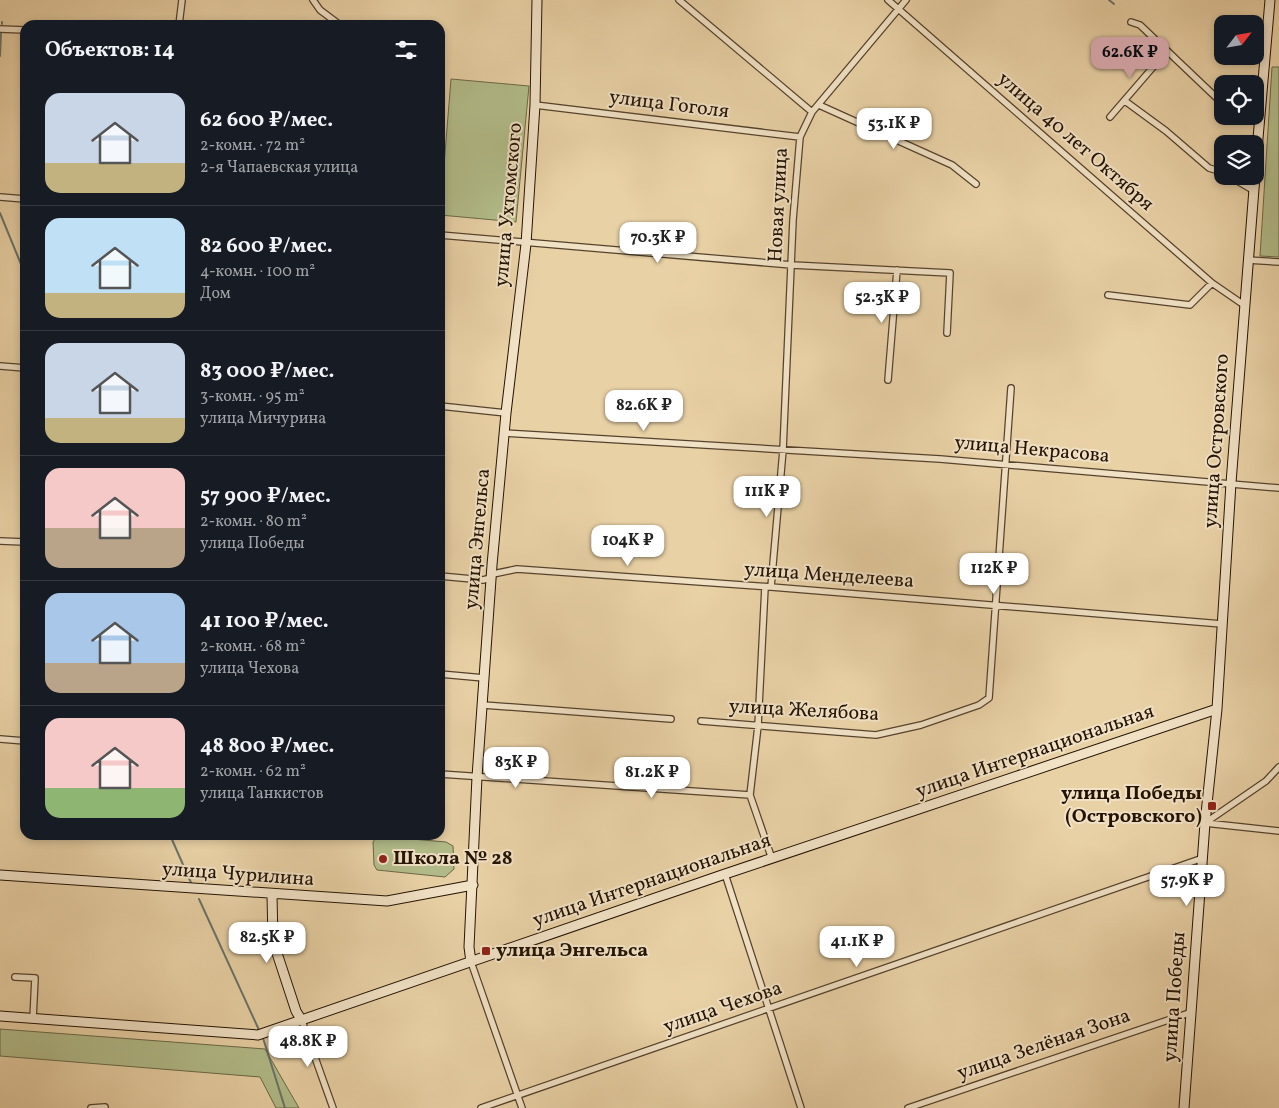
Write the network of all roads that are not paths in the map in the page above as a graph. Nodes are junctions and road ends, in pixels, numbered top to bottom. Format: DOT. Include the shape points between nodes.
graph roads {
  1 [pos="182,0"];
  2 [pos="313,0"];
  3 [pos="537,0"];
  4 [pos="679,0"];
  5 [pos="888,0"];
  6 [pos="906,0"];
  7 [pos="1270,0"];
  8 [pos="898,9"];
  9 [pos="180,20"];
  10 [pos="334,20"];
  11 [pos="1131,22"];
  12 [pos="0,28"];
  13 [pos="20,30"];
  14 [pos="1163,48"];
  15 [pos="1264,75"];
  16 [pos="1214,96"];
  17 [pos="1125,101"];
  18 [pos="535,105"];
  19 [pos="818,105"];
  20 [pos="812,112"];
  21 [pos="1110,117"];
  22 [pos="800,137"];
  23 [pos="1214,170"];
  24 [pos="976,184"];
  25 [pos="1244,185"];
  26 [pos="1254,185"];
  27 [pos="1253,190"];
  28 [pos="0,197"];
  29 [pos="20,199"];
  30 [pos="445,236"];
  31 [pos="526,244"];
  32 [pos="1248,260"];
  33 [pos="1279,262"];
  34 [pos="792,265"];
  35 [pos="897,270"];
  36 [pos="1212,283"];
  37 [pos="1108,295"];
  38 [pos="1244,305"];
  39 [pos="947,333"];
  40 [pos="0,366"];
  41 [pos="20,368"];
  42 [pos="888,380"];
  43 [pos="1011,388"];
  44 [pos="445,406"];
  45 [pos="506,412"];
  46 [pos="504,433"];
  47 [pos="783,450"];
  48 [pos="1007,464"];
  49 [pos="1231,483"];
  50 [pos="1279,488"];
  51 [pos="0,541"];
  52 [pos="20,542"];
  53 [pos="493,574"];
  54 [pos="445,576"];
  55 [pos="768,587"];
  56 [pos="994,606"];
  57 [pos="1222,624"];
  58 [pos="445,674"];
  59 [pos="484,678"];
  60 [pos="483,705"];
  61 [pos="1217,709"];
  62 [pos="671,719"];
  63 [pos="701,721"];
  64 [pos="758,726"];
  65 [pos="0,739"];
  66 [pos="20,741"];
  67 [pos="1279,767"];
  68 [pos="445,774"];
  69 [pos="477,777"];
  70 [pos="750,795"];
  71 [pos="1205,823"];
  72 [pos="1279,831"];
  73 [pos="1203,858"];
  74 [pos="772,859"];
  75 [pos="725,874"];
  76 [pos="0,875"];
  77 [pos="473,885"];
  78 [pos="272,895"];
  79 [pos="471,962"];
  80 [pos="15,976"];
  81 [pos="769,1010"];
  82 [pos="1192,1012"];
  83 [pos="0,1016"];
  84 [pos="33,1019"];
  85 [pos="302,1021"];
  86 [pos="517,1095"];
  87 [pos="105,1107"];
  88 [pos="91,1108"];
  89 [pos="333,1108"];
  90 [pos="481,1108"];
  91 [pos="522,1108"];
  92 [pos="801,1108"];
  93 [pos="908,1108"];
  94 [pos="1184,1108"];
  1 -- 9 [label="street"];
  2 -- 10 [label="street"];
  3 -- 18 [label="main road, улица Ухтомского"];
  4 -- 20 [label="street"];
  5 -- 8 [label="street, улица 40 лет Октября"];
  6 -- 8 [label="street, Новая улица"];
  7 -- 15 [label="main road, улица Островского"];
  8 -- 19 [label="street, Новая улица"];
  8 -- 36 [label="street, улица 40 лет Октября"];
  11 -- 14 [label="street" via="1140,25"];
  12 -- 13 [label="street"];
  14 -- 16 [label="street"];
  14 -- 17 [label="street" via="1154,66"];
  17 -- 21 [label="street"];
  17 -- 23 [label="street"];
  18 -- 22 [label="street, улица Гоголя"];
  18 -- 31 [label="main road, улица Ухтомского"];
  19 -- 20 [label="street, Новая улица"];
  19 -- 24 [label="street" via="952,165"];
  20 -- 22 [label="street, Новая улица"];
  22 -- 34 [label="street, Новая улица"];
  25 -- 27 [label="street"];
  26 -- 27 [label="main road, улица Островского"];
  27 -- 32 [label="main road, улица Островского"];
  28 -- 29 [label="street"];
  30 -- 31 [label="street"];
  31 -- 34 [label="street"];
  31 -- 45 [label="main road, улица Ухтомского"];
  32 -- 33 [label="street"];
  32 -- 38 [label="main road, улица Островского"];
  34 -- 35 [label="street"];
  34 -- 47 [label="street, Новая улица"];
  35 -- 39 [label="street" via="950,273"];
  35 -- 42 [label="street"];
  36 -- 37 [label="street" via="1190,305"];
  36 -- 38 [label="street, улица 40 лет Октября"];
  38 -- 49 [label="main road, улица Островского"];
  40 -- 41 [label="street"];
  43 -- 48 [label="street"];
  44 -- 45 [label="street"];
  45 -- 46 [label="main road, улица Энгельса"];
  46 -- 47 [label="street, улица Некрасова"];
  46 -- 53 [label="main road, улица Энгельса"];
  47 -- 48 [label="street, улица Некрасова"];
  47 -- 55 [label="street, Новая улица"];
  48 -- 49 [label="street, улица Некрасова"];
  48 -- 56 [label="street"];
  49 -- 50 [label="street, улица Некрасова"];
  49 -- 57 [label="main road, улица Островского"];
  51 -- 52 [label="street"];
  53 -- 54 [label="street, улица Менделеева" via="484,580"];
  53 -- 55 [label="street, улица Менделеева" via="517,569"];
  53 -- 59 [label="main road, улица Энгельса"];
  55 -- 56 [label="street, улица Менделеева"];
  55 -- 64 [label="street, Новая улица"];
  56 -- 57 [label="street, улица Менделеева"];
  56 -- 64 [label="street, улица Желябова" via="989,698 979,705 876,735"];
  57 -- 61 [label="main road, улица Островского"];
  58 -- 59 [label="street"];
  59 -- 60 [label="main road, улица Энгельса"];
  60 -- 62 [label="street"];
  60 -- 69 [label="main road, улица Энгельса"];
  61 -- 71 [label="main road, улица Победы"];
  61 -- 74 [label="main road, улица Интернациональная"];
  63 -- 64 [label="street, улица Желябова"];
  64 -- 70 [label="street, Новая улица"];
  65 -- 66 [label="street"];
  67 -- 71 [label="street" via="1259,786"];
  68 -- 69 [label="street"];
  69 -- 70 [label="street"];
  69 -- 77 [label="main road, улица Энгельса"];
  70 -- 74 [label="street"];
  71 -- 72 [label="street"];
  71 -- 73 [label="main road, улица Победы"];
  73 -- 81 [label="street, улица Чехова"];
  73 -- 82 [label="main road, улица Победы"];
  74 -- 75 [label="main road, улица Интернациональная"];
  75 -- 79 [label="main road, улица Интернациональная"];
  75 -- 81 [label="street"];
  76 -- 78 [label="main road, улица Чурилина"];
  77 -- 78 [label="main road, улица Чурилина" via="387,901"];
  77 -- 79 [label="main road, улица Энгельса"];
  78 -- 85 [label="main road" via="273,941"];
  79 -- 85 [label="main road, улица Интернациональная"];
  79 -- 86 [label="street, улица Энгельса"];
  80 -- 84 [label="street" via="35,978"];
  81 -- 86 [label="street, улица Чехова"];
  81 -- 92 [label="street"];
  82 -- 93 [label="street, улица Зелёная Зона"];
  82 -- 94 [label="main road, улица Победы"];
  83 -- 84 [label="main road, улица Интернациональная"];
  84 -- 85 [label="main road, улица Интернациональная" via="247,1036 258,1036"];
  85 -- 89 [label="street"];
  86 -- 90 [label="street, улица Чехова"];
  86 -- 91 [label="street, улица Энгельса"];
  87 -- 88 [label="street"];
}
